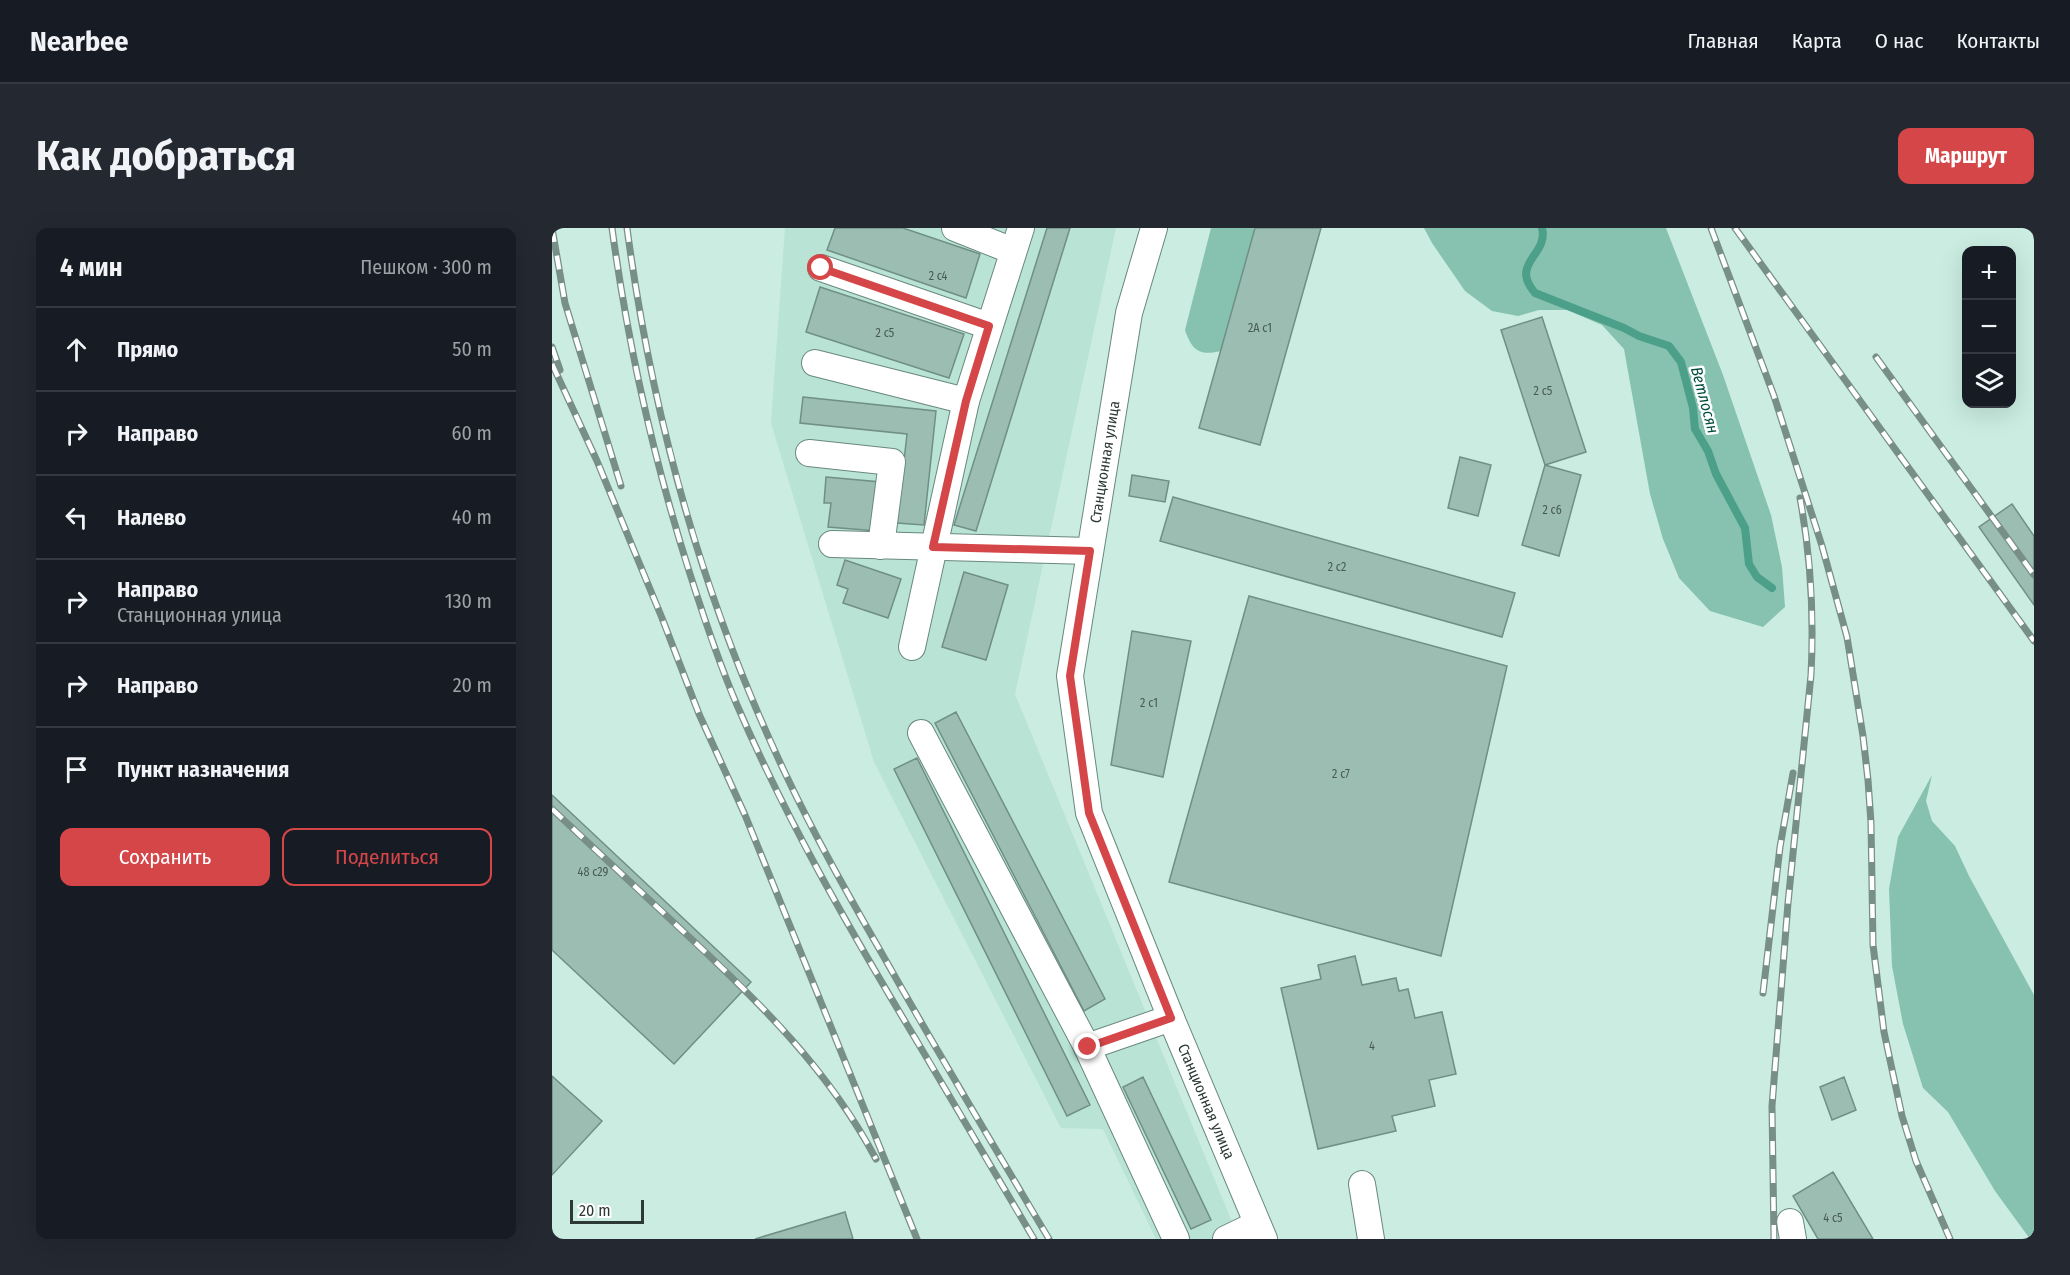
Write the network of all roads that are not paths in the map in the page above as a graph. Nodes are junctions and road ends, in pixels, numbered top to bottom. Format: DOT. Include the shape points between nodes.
graph roads {
  1 [pos="955,228"];
  2 [pos="1154,228"];
  3 [pos="1017,240"];
  4 [pos="821,268"];
  5 [pos="989,326"];
  6 [pos="815,363"];
  7 [pos="966,401"];
  8 [pos="809,453"];
  9 [pos="832,544"];
  10 [pos="881,546"];
  11 [pos="933,547"];
  12 [pos="1090,551"];
  13 [pos="912,647"];
  14 [pos="921,733"];
  15 [pos="1171,1018"];
  16 [pos="1088,1047"];
  17 [pos="1362,1184"];
  18 [pos="1260,1232"];
  19 [pos="1176,1239"];
  20 [pos="1226,1239"];
  21 [pos="1371,1239"];
  1 -- 3 [label="street"];
  2 -- 12 [label="street, Станционная улица" via="1129,313"];
  3 -- 5 [label="street"];
  4 -- 5 [label="street"];
  5 -- 7 [label="street"];
  6 -- 7 [label="street"];
  7 -- 11 [label="street"];
  8 -- 10 [label="street" via="892,462"];
  9 -- 10 [label="street"];
  10 -- 11 [label="street"];
  11 -- 12 [label="street"];
  11 -- 13 [label="street"];
  12 -- 15 [label="street, Станционная улица" via="1070,676 1089,813"];
  14 -- 16 [label="street"];
  15 -- 16 [label="street"];
  15 -- 18 [label="street, Станционная улица"];
  16 -- 19 [label="street"];
  17 -- 21 [label="street"];
  18 -- 20 [label="street"];
}
